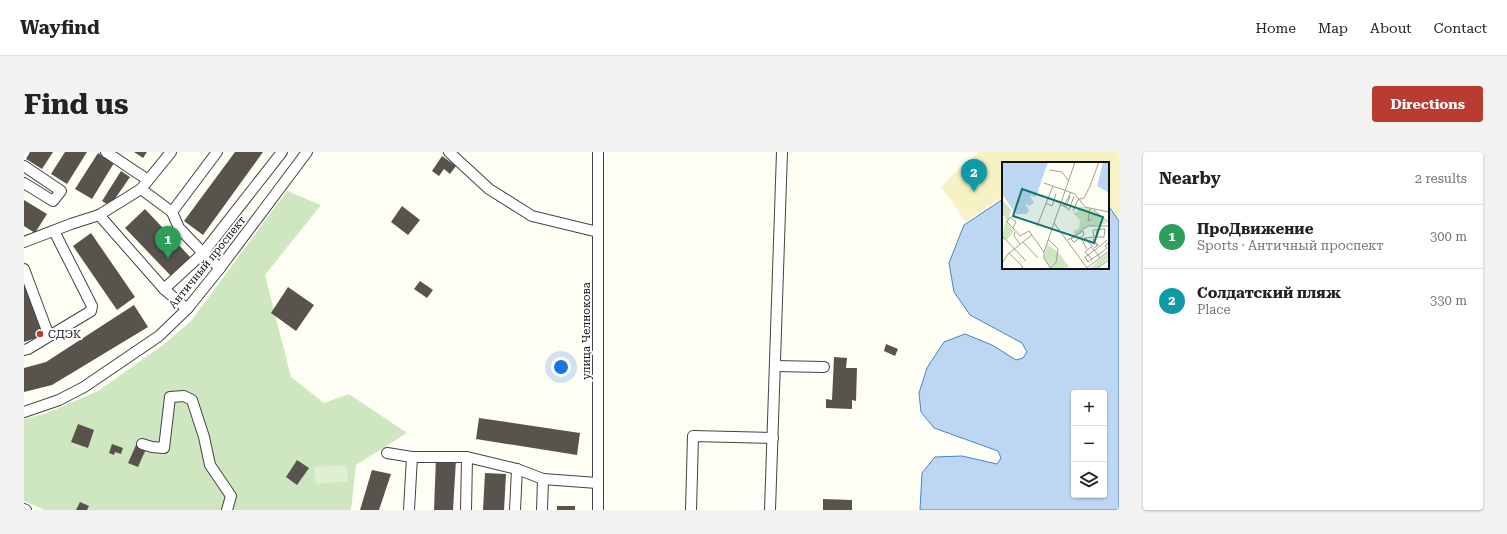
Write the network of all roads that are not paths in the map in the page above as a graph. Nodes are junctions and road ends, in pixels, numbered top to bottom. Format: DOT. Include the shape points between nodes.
graph roads {
  1 [pos="106,152"];
  2 [pos="170,152"];
  3 [pos="217,152"];
  4 [pos="282,152"];
  5 [pos="307,152"];
  6 [pos="449,152"];
  7 [pos="598,152"];
  8 [pos="782,152"];
  9 [pos="24,166"];
  10 [pos="148,180"];
  11 [pos="24,183"];
  12 [pos="141,189"];
  13 [pos="172,212"];
  14 [pos="99,216"];
  15 [pos="54,231"];
  16 [pos="598,232"];
  17 [pos="24,242"];
  18 [pos="203,253"];
  19 [pos="220,268"];
  20 [pos="24,269"];
  21 [pos="164,289"];
  22 [pos="187,309"];
  23 [pos="49,336"];
  24 [pos="24,350"];
  25 [pos="775,366"];
  26 [pos="824,367"];
  27 [pos="24,412"];
  28 [pos="773,438"];
  29 [pos="142,444"];
  30 [pos="386,453"];
  31 [pos="412,457"];
  32 [pos="467,457"];
  33 [pos="517,469"];
  34 [pos="543,479"];
  35 [pos="597,483"];
  36 [pos="227,510"];
  37 [pos="409,510"];
  38 [pos="466,510"];
  39 [pos="515,510"];
  40 [pos="542,510"];
  41 [pos="598,510"];
  42 [pos="691,510"];
  43 [pos="770,510"];
  1 -- 10 [label="street"];
  2 -- 10 [label="street"];
  3 -- 13 [label="street"];
  4 -- 18 [label="street"];
  5 -- 19 [label="street, Античный проспект"];
  6 -- 16 [label="street" via="489,189 532,216"];
  7 -- 16 [label="street, улица Челнокова"];
  8 -- 25 [label="street"];
  9 -- 11 [label="street" via="61,191 53,201"];
  10 -- 12 [label="street"];
  12 -- 13 [label="street"];
  12 -- 14 [label="street"];
  13 -- 18 [label="street" via="179,228"];
  14 -- 15 [label="street"];
  14 -- 21 [label="street"];
  15 -- 17 [label="street"];
  15 -- 23 [label="street" via="92,306 92,311"];
  16 -- 35 [label="street, улица Челнокова"];
  18 -- 19 [label="street"];
  18 -- 21 [label="street"];
  19 -- 22 [label="street, Античный проспект"];
  20 -- 23 [label="street"];
  21 -- 22 [label="street"];
  22 -- 27 [label="street, Античный проспект" via="159,336 101,376 59,400"];
  23 -- 24 [label="street"];
  25 -- 26 [label="street"];
  25 -- 28 [label="street"];
  28 -- 42 [label="street" via="693,436"];
  28 -- 43 [label="street"];
  29 -- 36 [label="street" via="164,448 170,397 184,396 192,400 210,465 231,496"];
  30 -- 31 [label="street"];
  31 -- 32 [label="street"];
  31 -- 37 [label="street"];
  32 -- 33 [label="street"];
  32 -- 38 [label="street"];
  33 -- 34 [label="street"];
  33 -- 39 [label="street"];
  34 -- 35 [label="street"];
  34 -- 40 [label="street"];
  35 -- 41 [label="street, улица Челнокова"];
}
